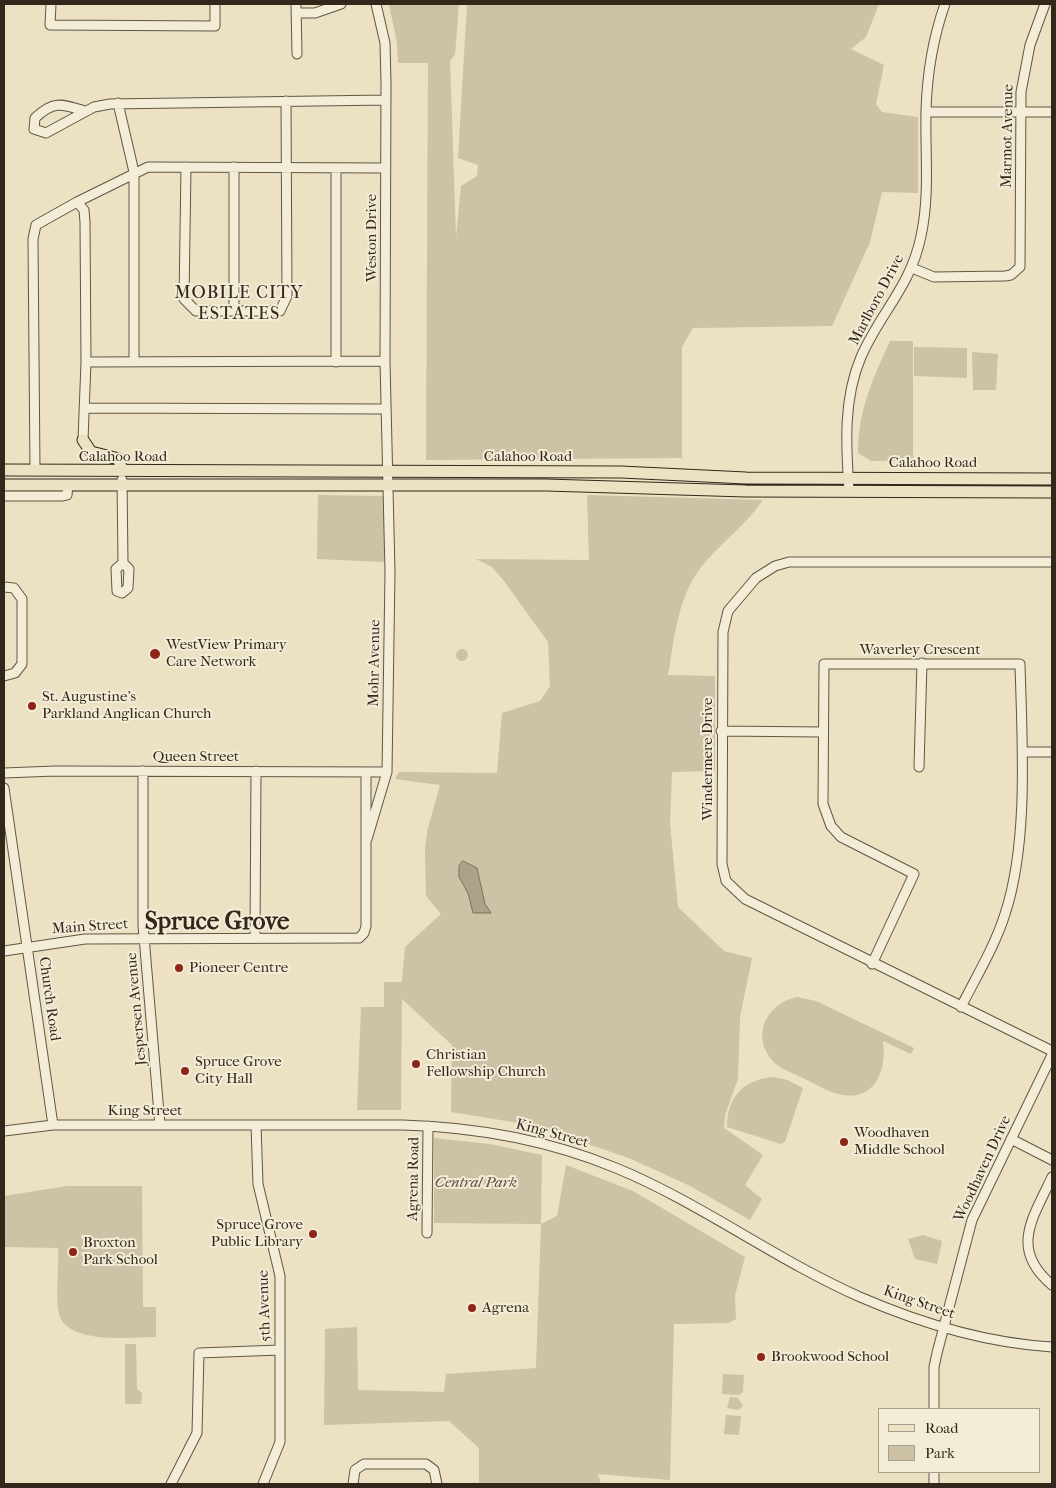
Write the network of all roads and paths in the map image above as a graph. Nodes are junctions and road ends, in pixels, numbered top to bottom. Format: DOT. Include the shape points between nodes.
graph roads {
  1 [pos="50,4"];
  2 [pos="215,4"];
  3 [pos="341,4"];
  4 [pos="376,4"];
  5 [pos="945,4"];
  6 [pos="1045,4"];
  7 [pos="296,8"];
  8 [pos="297,54"];
  9 [pos="386,100"];
  10 [pos="286,101"];
  11 [pos="118,103"];
  12 [pos="86,111"];
  13 [pos="926,112"];
  14 [pos="1021,112"];
  15 [pos="1052,112"];
  16 [pos="186,167"];
  17 [pos="234,167"];
  18 [pos="285,167"];
  19 [pos="336,168"];
  20 [pos="385,168"];
  21 [pos="134,172"];
  22 [pos="76,202"];
  23 [pos="912,268"];
  24 [pos="234,309"];
  25 [pos="386,361"];
  26 [pos="86,362"];
  27 [pos="134,362"];
  28 [pos="336,362"];
  29 [pos="84,408"];
  30 [pos="386,409"];
  31 [pos="83,440"];
  32 [pos="4,470"];
  33 [pos="34,470"];
  34 [pos="122,472"];
  35 [pos="388,472"];
  36 [pos="848,478"];
  37 [pos="1052,478"];
  38 [pos="4,485"];
  39 [pos="68,485"];
  40 [pos="122,485"];
  41 [pos="389,485"];
  42 [pos="849,491"];
  43 [pos="1052,492"];
  44 [pos="4,496"];
  45 [pos="1052,562"];
  46 [pos="123,563"];
  47 [pos="4,587"];
  48 [pos="922,663"];
  49 [pos="4,676"];
  50 [pos="721,731"];
  51 [pos="822,732"];
  52 [pos="1022,752"];
  53 [pos="1052,752"];
  54 [pos="919,767"];
  55 [pos="142,771"];
  56 [pos="256,772"];
  57 [pos="366,772"];
  58 [pos="388,772"];
  59 [pos="4,773"];
  60 [pos="4,788"];
  61 [pos="367,839"];
  62 [pos="144,938"];
  63 [pos="255,938"];
  64 [pos="359,938"];
  65 [pos="27,947"];
  66 [pos="4,951"];
  67 [pos="872,964"];
  68 [pos="961,1007"];
  69 [pos="1052,1053"];
  70 [pos="53,1125"];
  71 [pos="160,1125"];
  72 [pos="256,1125"];
  73 [pos="428,1126"];
  74 [pos="4,1131"];
  75 [pos="1011,1139"];
  76 [pos="1052,1160"];
  77 [pos="1052,1177"];
  78 [pos="427,1233"];
  79 [pos="1052,1285"];
  80 [pos="944,1328"];
  81 [pos="1052,1347"];
  82 [pos="280,1350"];
  83 [pos="934,1408"];
  84 [pos="171,1484"];
  85 [pos="263,1484"];
  86 [pos="353,1484"];
  87 [pos="437,1484"];
  1 -- 2 [label="street" via="50,25 215,26"];
  3 -- 7 [label="street" via="315,13"];
  4 -- 9 [label="street, Weston Drive" via="385,44"];
  5 -- 13 [label="street, Marlboro Drive" via="930,68"];
  6 -- 14 [label="street, Marmot Avenue" via="1028,54"];
  7 -- 8 [label="street"];
  9 -- 10 [label="street"];
  9 -- 20 [label="street, Weston Drive"];
  10 -- 11 [label="street"];
  10 -- 18 [label="street"];
  11 -- 12 [label="street"];
  11 -- 21 [label="street"];
  12 -- 12 [label="street" via="62,104 53,105 34,118 34,129 46,133"];
  13 -- 14 [label="street"];
  13 -- 23 [label="street, Marlboro Drive" via="924,219"];
  14 -- 15 [label="street"];
  14 -- 23 [label="street, Marmot Avenue" via="1021,262 1016,272 1005,276 934,276"];
  16 -- 17 [label="street"];
  16 -- 21 [label="street" via="148,167"];
  16 -- 24 [label="street" via="184,299 196,311"];
  17 -- 18 [label="street"];
  17 -- 24 [label="street"];
  18 -- 19 [label="street"];
  18 -- 24 [label="street" via="287,296 280,310"];
  19 -- 20 [label="street"];
  19 -- 28 [label="street"];
  20 -- 25 [label="street, Weston Drive"];
  21 -- 22 [label="street"];
  21 -- 27 [label="street"];
  22 -- 26 [label="street" via="84,210 85,222"];
  22 -- 33 [label="street" via="36,226 32,239"];
  23 -- 36 [label="street, Marlboro Drive" via="872,337 854,377 848,410"];
  25 -- 28 [label="street"];
  25 -- 30 [label="street, Weston Drive"];
  26 -- 27 [label="street"];
  26 -- 29 [label="street"];
  27 -- 28 [label="street"];
  29 -- 30 [label="street"];
  29 -- 31 [label="street"];
  30 -- 35 [label="street, Weston Drive"];
  31 -- 34 [label="main road" via="90,452 119,459"];
  32 -- 33 [label="main road, Calahoo Road"];
  33 -- 34 [label="main road, Calahoo Road"];
  34 -- 35 [label="main road, Calahoo Road"];
  34 -- 40 [label="street"];
  35 -- 36 [label="main road, Calahoo Road" via="621,472 746,478"];
  35 -- 41 [label="street, Weston Drive"];
  36 -- 37 [label="main road, Calahoo Road"];
  36 -- 42 [label="street, Marlboro Drive"];
  38 -- 39 [label="main road, Calahoo Road"];
  39 -- 40 [label="main road, Calahoo Road"];
  39 -- 44 [label="street, Calahoo Road" via="63,496"];
  40 -- 41 [label="main road, Calahoo Road"];
  40 -- 46 [label="street"];
  41 -- 42 [label="main road, Calahoo Road"];
  41 -- 58 [label="street, Mohr Avenue"];
  42 -- 43 [label="main road, Calahoo Road"];
  45 -- 50 [label="street, Windermere Drive" via="789,562 775,566 756,578 728,611 723,632"];
  47 -- 49 [label="street" via="17,590 22,599 22,664 15,674"];
  48 -- 51 [label="street, Waverley Crescent" via="824,664"];
  48 -- 52 [label="street, Waverley Crescent" via="1020,664"];
  48 -- 54 [label="street"];
  50 -- 51 [label="street"];
  50 -- 67 [label="street, Windermere Drive" via="722,864 726,881 745,899"];
  51 -- 67 [label="street, Waverley Crescent" via="823,804 831,826 841,836 914,874"];
  52 -- 53 [label="street"];
  52 -- 68 [label="street, Waverley Crescent" via="1019,845 1012,890 1005,916"];
  55 -- 56 [label="street, Queen Street"];
  55 -- 59 [label="street, Queen Street"];
  55 -- 62 [label="street, Jespersen Avenue"];
  56 -- 57 [label="street, Queen Street"];
  56 -- 63 [label="street"];
  57 -- 58 [label="street, Queen Street"];
  57 -- 61 [label="street, Mohr Avenue"];
  58 -- 61 [label="street, Mohr Avenue"];
  60 -- 65 [label="street, Church Road"];
  61 -- 64 [label="street, Mohr Avenue" via="366,926"];
  62 -- 63 [label="street, Main Street"];
  62 -- 65 [label="street, Main Street" via="85,939"];
  62 -- 71 [label="street, Jespersen Avenue"];
  63 -- 64 [label="street, Main Street"];
  65 -- 66 [label="street, Main Street"];
  65 -- 70 [label="street, Church Road"];
  67 -- 68 [label="street, Windermere Drive"];
  68 -- 69 [label="street, Windermere Drive"];
  69 -- 75 [label="street, Woodhaven Drive"];
  70 -- 71 [label="street, King Street"];
  70 -- 74 [label="street, King Street"];
  71 -- 72 [label="street, King Street"];
  72 -- 73 [label="street, King Street"];
  72 -- 82 [label="street, 5th Avenue" via="258,1184 280,1276"];
  73 -- 78 [label="street, Agrena Road"];
  73 -- 80 [label="street, King Street" via="514,1137 616,1168 670,1193 858,1296"];
  75 -- 76 [label="street"];
  75 -- 80 [label="street, Woodhaven Drive" via="972,1220"];
  77 -- 79 [label="street" via="1029,1226 1027,1243 1038,1270"];
  80 -- 81 [label="street, King Street"];
  80 -- 83 [label="street, Woodhaven Drive" via="934,1367"];
  82 -- 84 [label="street" via="199,1353 197,1433"];
  82 -- 85 [label="street, 5th Avenue" via="280,1442"];
  86 -- 87 [label="street" via="355,1470 364,1464 426,1464 434,1470"];
}
